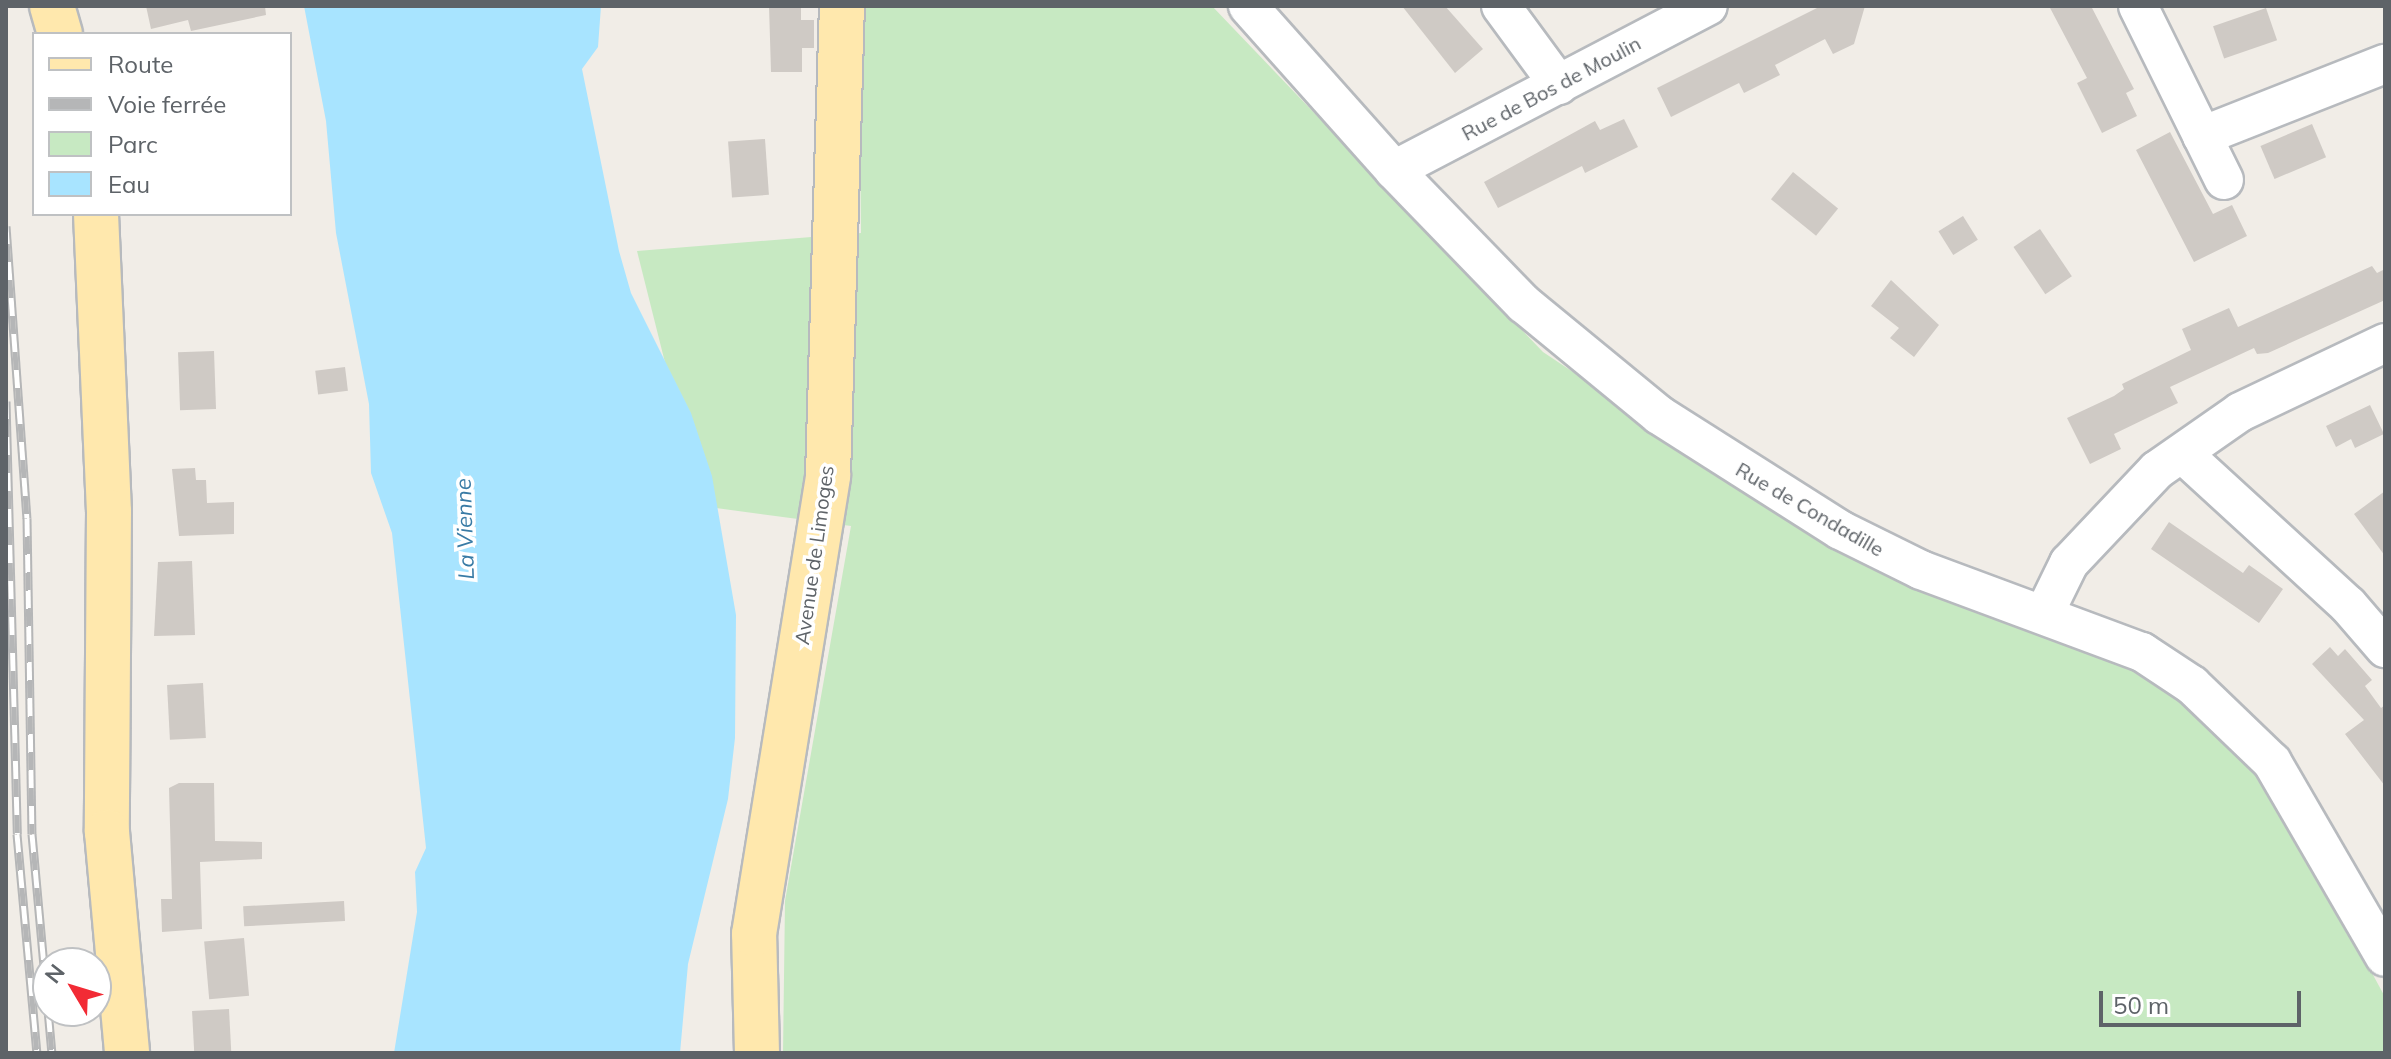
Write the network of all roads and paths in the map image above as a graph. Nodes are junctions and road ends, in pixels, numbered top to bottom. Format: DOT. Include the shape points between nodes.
graph roads {
  1 [pos="52,6"];
  2 [pos="842,6"];
  3 [pos="1248,6"];
  4 [pos="1501,6"];
  5 [pos="1708,6"];
  6 [pos="2138,6"];
  7 [pos="59,32"];
  8 [pos="2385,64"];
  9 [pos="1559,85"];
  10 [pos="2202,136"];
  11 [pos="1394,170"];
  12 [pos="2224,180"];
  13 [pos="96,216"];
  14 [pos="2385,343"];
  15 [pos="2183,454"];
  16 [pos="2044,614"];
  17 [pos="2385,648"];
  18 [pos="2385,957"];
  19 [pos="127,1053"];
  20 [pos="757,1053"];
  1 -- 7 [label="main road"];
  2 -- 20 [label="main road, Avenue de Limoges" via="828,475 754,934"];
  3 -- 11 [label="street, Rue de Condadille"];
  4 -- 9 [label="street"];
  5 -- 9 [label="street, Rue de Bos de Moulin"];
  6 -- 10 [label="street"];
  8 -- 10 [label="street"];
  9 -- 11 [label="street, Rue de Bos de Moulin"];
  10 -- 12 [label="street"];
  11 -- 16 [label="street, Rue de Condadille" via="1524,304 1659,415 1840,530 1921,570"];
  13 -- 19 [label="main road" via="109,512 107,832"];
  14 -- 15 [label="street" via="2240,412"];
  15 -- 16 [label="street" via="2157,470 2069,563"];
  15 -- 17 [label="street" via="2348,605"];
  16 -- 18 [label="street, Rue de Condadille" via="2154,660 2192,685 2272,762"];
}
